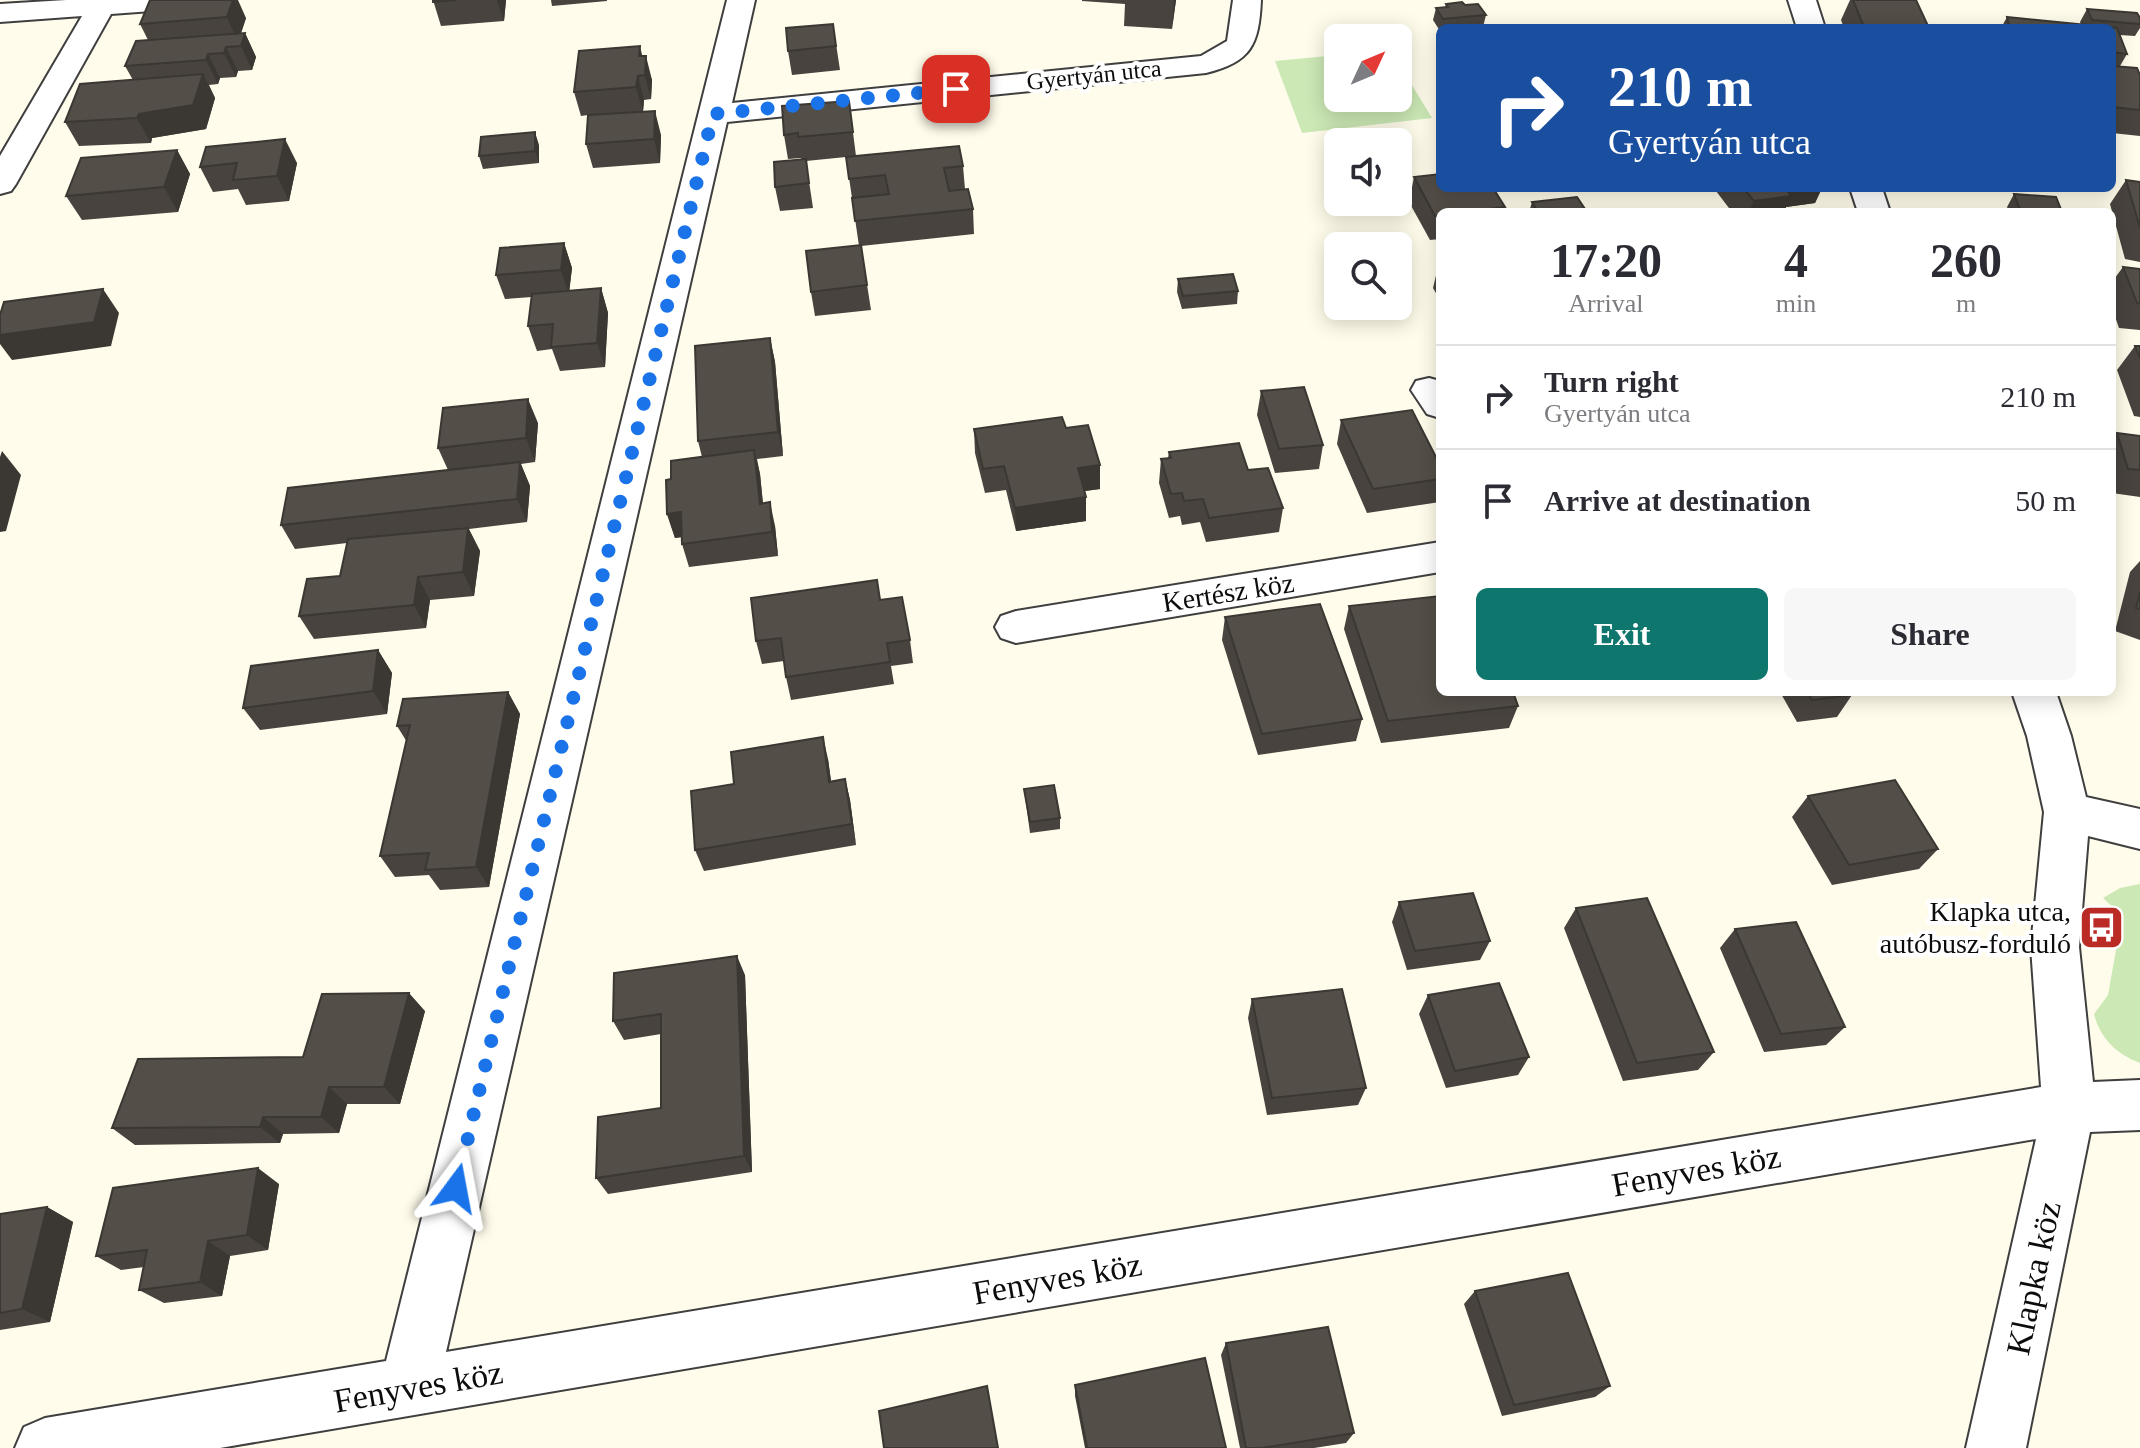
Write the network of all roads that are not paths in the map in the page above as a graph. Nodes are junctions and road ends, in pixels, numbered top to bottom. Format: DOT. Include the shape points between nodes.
graph roads {
  1 [pos="193,0"];
  2 [pos="741,0"];
  3 [pos="1247,0"];
  4 [pos="1802,0"];
  5 [pos="103,3"];
  6 [pos="0,13"];
  7 [pos="1810,24"];
  8 [pos="713,114"];
  9 [pos="0,184"];
  10 [pos="1436,558"];
  11 [pos="1016,627"];
  12 [pos="2035,696"];
  13 [pos="2067,812"];
  14 [pos="2140,829"];
  15 [pos="2140,1105"];
  16 [pos="2069,1108"];
  17 [pos="409,1387"];
  18 [pos="45,1448"];
  19 [pos="1996,1448"];
  1 -- 5 [label="street"];
  2 -- 8 [label="street"];
  3 -- 8 [label="street, Gyertyán utca" via="1246,34 1235,53 1206,64"];
  4 -- 7 [label="street"];
  5 -- 6 [label="street"];
  5 -- 9 [label="street"];
  8 -- 17 [label="street"];
  10 -- 11 [label="street, Kertész köz"];
  12 -- 13 [label="street"];
  13 -- 14 [label="street"];
  13 -- 16 [label="street, Klapka köz" via="2055,947"];
  15 -- 16 [label="street, Fenyves köz"];
  16 -- 17 [label="street, Fenyves köz"];
  16 -- 19 [label="street, Klapka köz"];
  17 -- 18 [label="street, Fenyves köz"];
}
